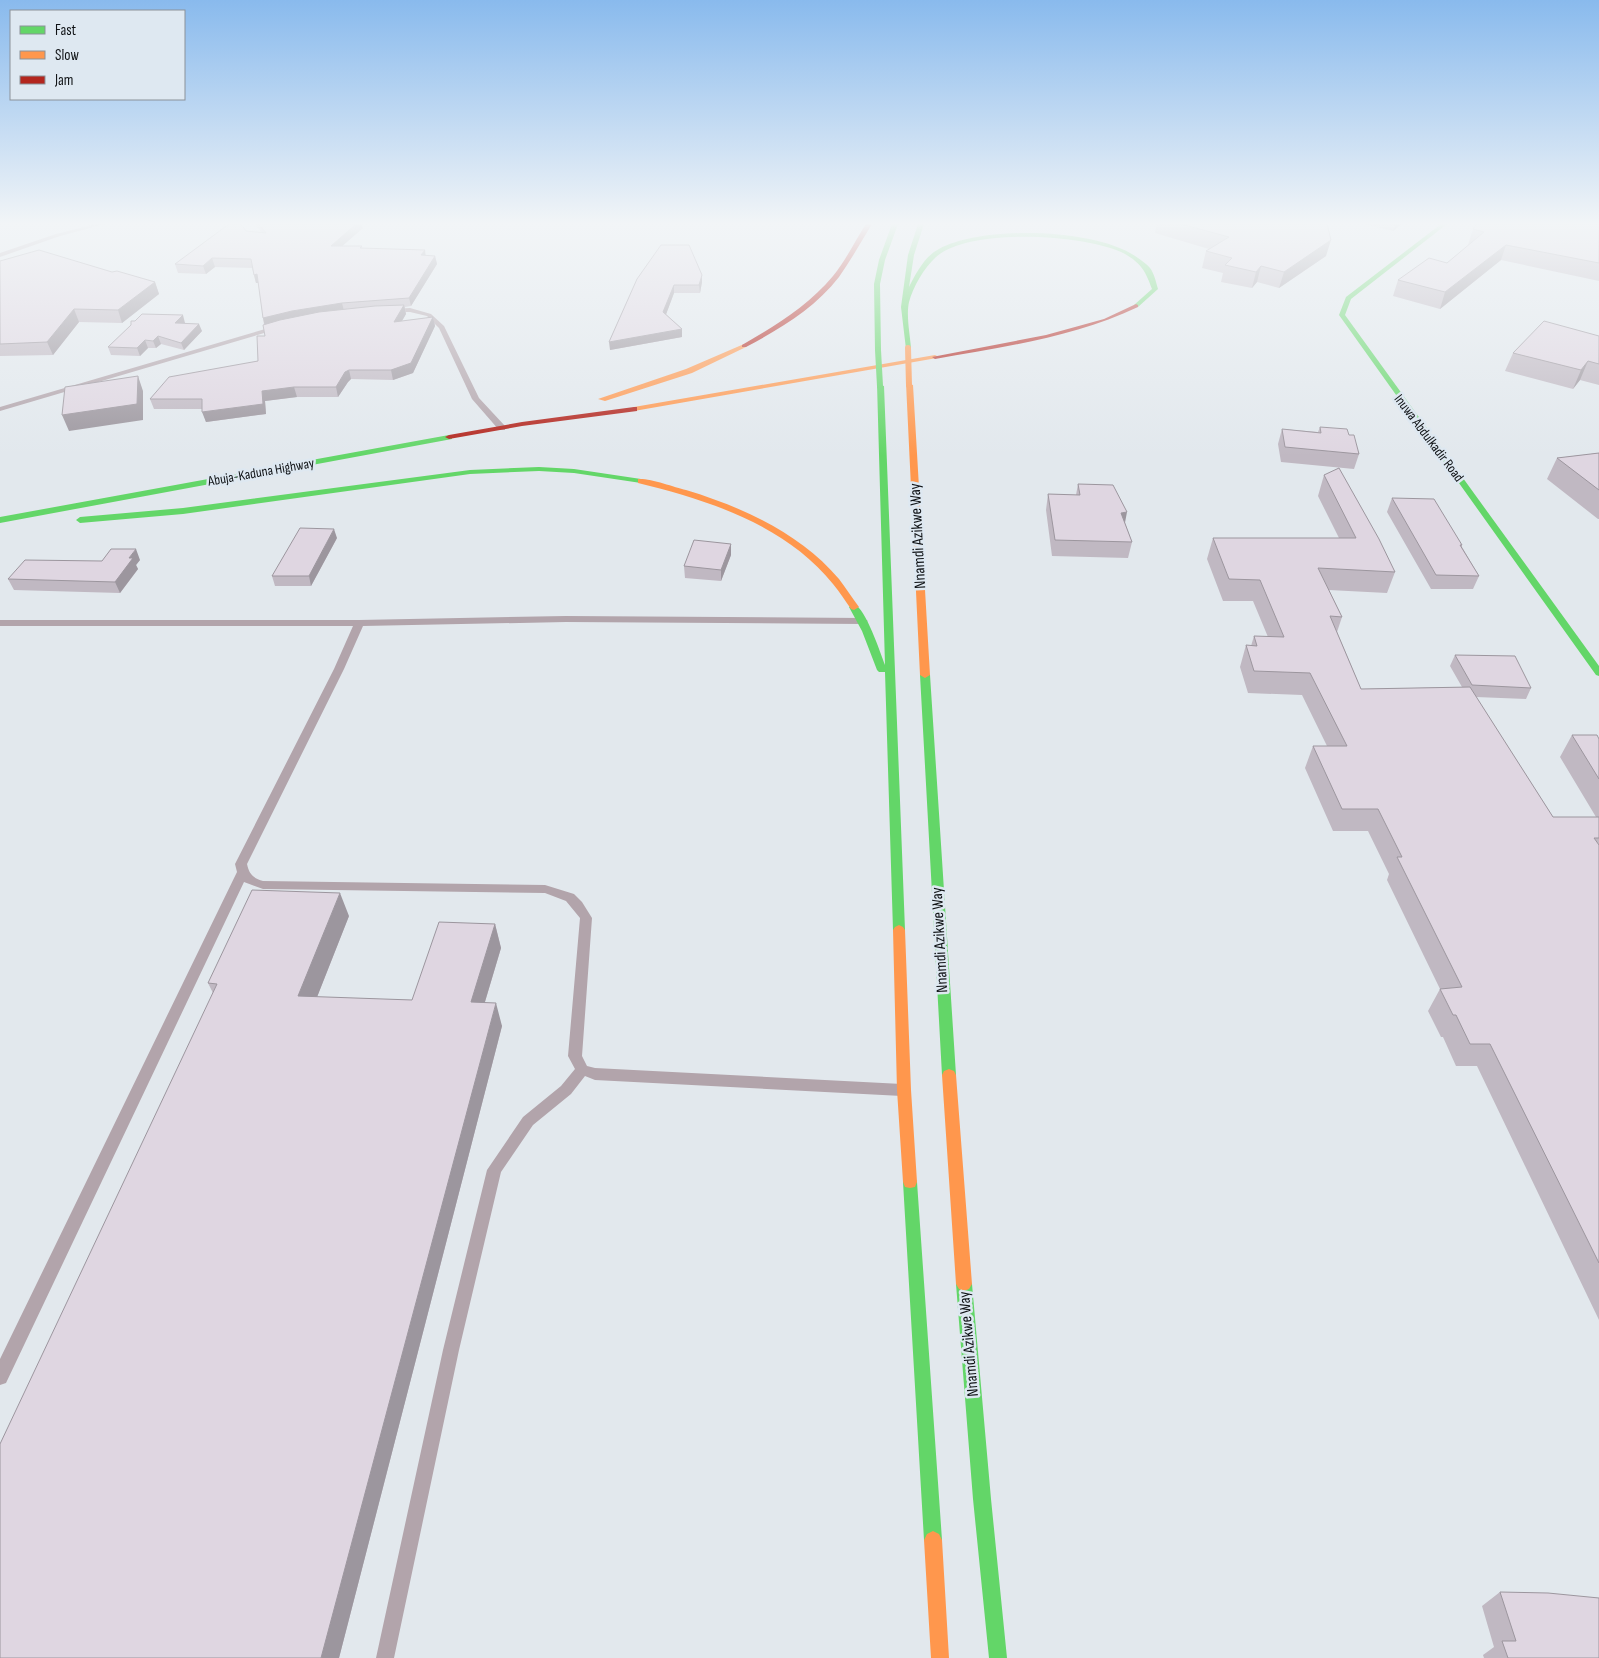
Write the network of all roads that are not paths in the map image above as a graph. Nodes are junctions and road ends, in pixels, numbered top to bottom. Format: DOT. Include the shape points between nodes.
graph roads {
  1 [pos="810,301"];
  2 [pos="877,301"];
  3 [pos="904,301"];
  4 [pos="906,301"];
  5 [pos="1145,301"];
  6 [pos="1347,301"];
  7 [pos="904,307"];
  8 [pos="385,311"];
  9 [pos="1139,317"];
  10 [pos="289,324"];
  11 [pos="0,409"];
  12 [pos="617,423"];
  13 [pos="522,424"];
  14 [pos="502,428"];
  15 [pos="236,492"];
  16 [pos="0,520"];
  17 [pos="862,621"];
  18 [pos="0,623"];
  19 [pos="359,623"];
  20 [pos="1599,673"];
  21 [pos="890,689"];
  22 [pos="242,874"];
  23 [pos="582,1070"];
  24 [pos="904,1090"];
  25 [pos="0,1377"];
  26 [pos="385,1658"];
  27 [pos="940,1658"];
  28 [pos="998,1658"];
  1 -- 13 [label="main road" via="765,334 717,359 657,383"];
  2 -- 21 [label="main road, Nnamdi Azikwe Way, bridge"];
  3 -- 7 [label="main road, Nnamdi Azikwe Way"];
  4 -- 7 [label="main road"];
  5 -- 13 [label="main road" via="1099,322 1047,337 611,413"];
  6 -- 20 [label="main road, Inuwa Abdulkadir Road" via="1342,315"];
  7 -- 28 [label="main road, Nnamdi Azikwe Way, bridge" via="954,1164"];
  8 -- 14 [label="lane" via="410,310 430,315 442,327 476,399"];
  9 -- 12 [label="main road" via="1103,331 1036,347"];
  10 -- 11 [label="lane"];
  13 -- 14 [label="main road, Abuja-Kaduna Highway"];
  14 -- 16 [label="main road, Abuja-Kaduna Highway"];
  15 -- 17 [label="main road" via="76,521 193,510 472,472 546,470 622,477 716,502 778,533 824,569 846,594"];
  17 -- 19 [label="lane"];
  17 -- 21 [label="main road"];
  18 -- 19 [label="lane"];
  19 -- 22 [label="lane" via="241,864"];
  21 -- 24 [label="main road, Nnamdi Azikwe Way"];
  22 -- 23 [label="lane" via="249,882 262,885 544,889 561,893 578,903 586,918 575,1056"];
  22 -- 25 [label="lane"];
  23 -- 24 [label="lane" via="596,1074"];
  23 -- 26 [label="lane" via="566,1090 528,1121 494,1170 453,1341"];
  24 -- 27 [label="main road, Nnamdi Azikwe Way"];
}
